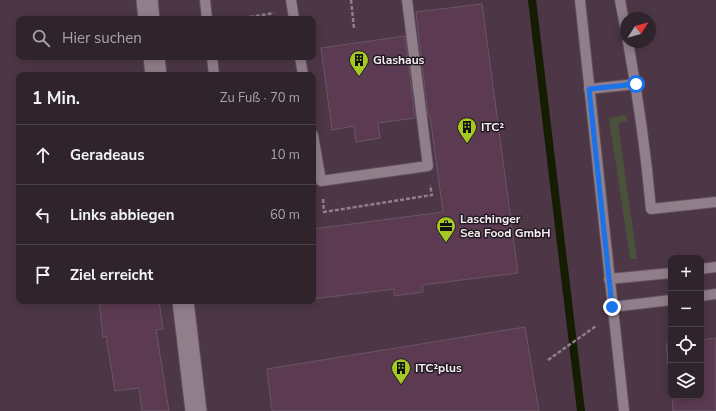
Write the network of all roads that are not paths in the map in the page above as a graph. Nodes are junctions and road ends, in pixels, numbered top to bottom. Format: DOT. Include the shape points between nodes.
graph roads {
  1 [pos="147,0"];
  2 [pos="205,0"];
  3 [pos="290,0"];
  4 [pos="406,0"];
  5 [pos="580,0"];
  6 [pos="620,0"];
  7 [pos="622,12"];
  8 [pos="293,15"];
  9 [pos="149,16"];
  10 [pos="207,16"];
  11 [pos="629,48"];
  12 [pos="154,60"];
  13 [pos="212,60"];
  14 [pos="300,60"];
  15 [pos="156,72"];
  16 [pos="214,72"];
  17 [pos="302,72"];
  18 [pos="636,84"];
  19 [pos="589,89"];
  20 [pos="316,152"];
  21 [pos="716,202"];
  22 [pos="716,267"];
  23 [pos="704,269"];
  24 [pos="668,273"];
  25 [pos="610,279"];
  26 [pos="716,294"];
  27 [pos="704,296"];
  28 [pos="668,300"];
  29 [pos="183,304"];
  30 [pos="612,307"];
  31 [pos="196,411"];
  32 [pos="624,411"];
  1 -- 9 [label="street"];
  2 -- 10 [label="lane"];
  3 -- 8 [label="lane"];
  4 -- 20 [label="lane" via="428,166 321,181"];
  5 -- 19 [label="lane"];
  6 -- 7 [label="lane"];
  11 -- 18 [label="lane"];
  12 -- 15 [label="street"];
  13 -- 16 [label="lane"];
  14 -- 17 [label="lane"];
  18 -- 19 [label="lane"];
  18 -- 21 [label="lane" via="651,209"];
  19 -- 25 [label="lane"];
  22 -- 23 [label="lane"];
  24 -- 25 [label="lane"];
  25 -- 30 [label="lane"];
  26 -- 27 [label="lane"];
  28 -- 30 [label="lane"];
  29 -- 31 [label="street"];
  30 -- 32 [label="lane"];
}
